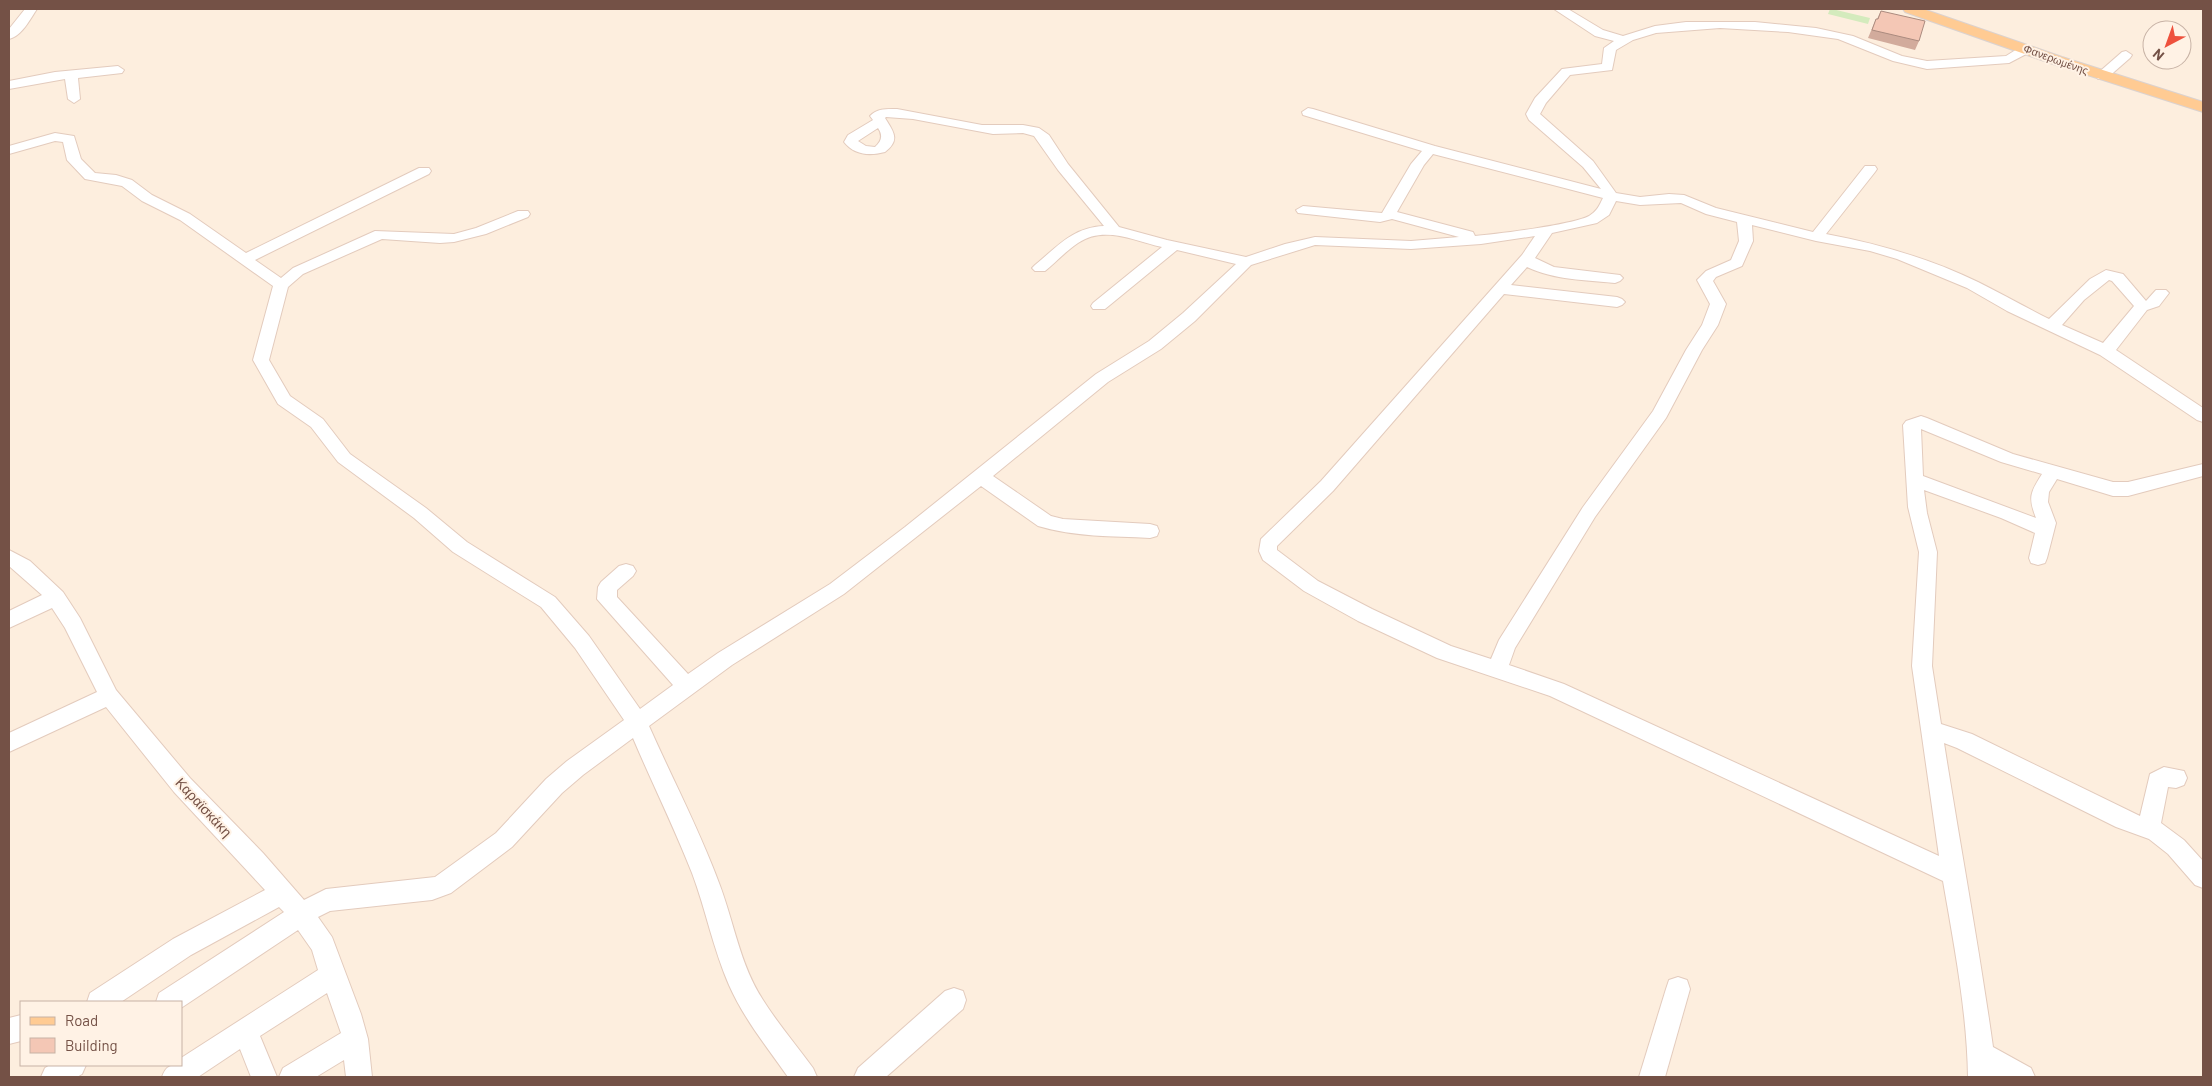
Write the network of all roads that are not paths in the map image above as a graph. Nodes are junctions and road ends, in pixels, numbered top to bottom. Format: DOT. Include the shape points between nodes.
graph roads {
  1 [pos="1560,9"];
  2 [pos="1910,9"];
  3 [pos="29,12"];
  4 [pos="9,19"];
  5 [pos="9,35"];
  6 [pos="1622,39"];
  7 [pos="2026,49"];
  8 [pos="2126,55"];
  9 [pos="118,70"];
  10 [pos="71,74"];
  11 [pos="2102,76"];
  12 [pos="9,85"];
  13 [pos="74,99"];
  14 [pos="2203,107"];
  15 [pos="1308,112"];
  16 [pos="880,122"];
  17 [pos="1430,149"];
  18 [pos="9,150"];
  19 [pos="1590,166"];
  20 [pos="1870,169"];
  21 [pos="424,171"];
  22 [pos="1552,180"];
  23 [pos="1611,196"];
  24 [pos="1303,210"];
  25 [pos="523,214"];
  26 [pos="1388,215"];
  27 [pos="1744,218"];
  28 [pos="1114,230"];
  29 [pos="1547,230"];
  30 [pos="1816,237"];
  31 [pos="1480,240"];
  32 [pos="1173,246"];
  33 [pos="1527,258"];
  34 [pos="245,259"];
  35 [pos="1246,262"];
  36 [pos="1040,268"];
  37 [pos="1614,278"];
  38 [pos="281,285"];
  39 [pos="1500,289"];
  40 [pos="2161,293"];
  41 [pos="1617,302"];
  42 [pos="1100,306"];
  43 [pos="2142,306"];
  44 [pos="2056,327"];
  45 [pos="2106,351"];
  46 [pos="2203,416"];
  47 [pos="2203,470"];
  48 [pos="2054,471"];
  49 [pos="979,476"];
  50 [pos="1916,480"];
  51 [pos="2045,530"];
  52 [pos="1150,531"];
  53 [pos="9,557"];
  54 [pos="2038,558"];
  55 [pos="626,571"];
  56 [pos="56,597"];
  57 [pos="9,620"];
  58 [pos="1497,670"];
  59 [pos="686,686"];
  60 [pos="110,696"];
  61 [pos="637,722"];
  62 [pos="1932,730"];
  63 [pos="9,743"];
  64 [pos="2176,778"];
  65 [pos="2144,826"];
  66 [pos="1953,874"];
  67 [pos="2203,877"];
  68 [pos="282,892"];
  69 [pos="300,914"];
  70 [pos="332,975"];
  71 [pos="1678,989"];
  72 [pos="954,1000"];
  73 [pos="101,1001"];
  74 [pos="170,1001"];
  75 [pos="244,1030"];
  76 [pos="355,1039"];
  77 [pos="71,1066"];
  78 [pos="1981,1066"];
  79 [pos="54,1077"];
  80 [pos="175,1077"];
  81 [pos="264,1077"];
  82 [pos="292,1077"];
  83 [pos="359,1077"];
  84 [pos="804,1077"];
  85 [pos="867,1077"];
  86 [pos="1652,1077"];
  87 [pos="2022,1077"];
  1 -- 6 [label="street" via="1599,33"];
  2 -- 7 [label="main road, Φανερωμένης"];
  3 -- 4 [label="street"];
  3 -- 5 [label="street"];
  6 -- 7 [label="street" via="1678,25 1759,27 1841,36 1923,64 2009,59"];
  6 -- 19 [label="street" via="1610,48 1608,67 1566,72 1534,109 1534,117"];
  7 -- 11 [label="main road, Φανερωμένης"];
  8 -- 11 [label="street"];
  9 -- 10 [label="street"];
  10 -- 12 [label="street"];
  10 -- 13 [label="street"];
  11 -- 14 [label="main road, Φανερωμένης"];
  15 -- 17 [label="street"];
  16 -- 28 [label="street" via="877,116 887,112 985,130 1033,130 1043,137"];
  17 -- 22 [label="street"];
  17 -- 26 [label="street"];
  18 -- 34 [label="street" via="55,137 69,139 74,160 90,176 127,183 147,198 185,217"];
  19 -- 22 [label="street" via="1577,174"];
  19 -- 23 [label="street" via="1606,184"];
  20 -- 30 [label="street"];
  21 -- 34 [label="street"];
  22 -- 23 [label="street"];
  23 -- 27 [label="street" via="1640,200 1680,198 1712,211"];
  23 -- 29 [label="street" via="1604,212 1592,220"];
  24 -- 26 [label="street" via="1380,218"];
  25 -- 38 [label="street" via="454,238 380,234 298,271"];
  26 -- 31 [label="street"];
  27 -- 30 [label="street"];
  27 -- 58 [label="street" via="1746,241 1737,263 1705,280 1718,304 1710,325 1660,414 1589,512 1506,646"];
  28 -- 32 [label="street"];
  28 -- 36 [label="street" via="1085,233"];
  29 -- 31 [label="street"];
  29 -- 33 [label="street"];
  30 -- 44 [label="street" via="1902,256 1966,282"];
  31 -- 35 [label="street" via="1411,245 1315,242"];
  32 -- 35 [label="street" via="1220,253"];
  32 -- 42 [label="street"];
  33 -- 37 [label="street" via="1535,265 1559,273"];
  33 -- 39 [label="street"];
  34 -- 38 [label="street"];
  35 -- 49 [label="street" via="1155,345 1102,378"];
  38 -- 61 [label="street" via="261,360 284,400 317,423 344,458 420,513 460,547 548,602 582,642"];
  39 -- 41 [label="street"];
  39 -- 58 [label="street" via="1327,486 1268,544 1268,551 1284,567 1334,600 1444,652"];
  40 -- 43 [label="street" via="2154,303"];
  43 -- 44 [label="street" via="2123,287 2122,281 2116,276 2106,275 2067,308 2054,323"];
  43 -- 45 [label="street"];
  44 -- 45 [label="street"];
  45 -- 46 [label="street"];
  47 -- 48 [label="street" via="2120,490"];
  48 -- 50 [label="street" via="2007,458 1921,422 1912,425"];
  48 -- 51 [label="street" via="2040,492 2038,502 2047,523"];
  49 -- 52 [label="street" via="1045,521 1063,526"];
  49 -- 59 [label="street" via="837,589 762,634"];
  50 -- 51 [label="street"];
  50 -- 62 [label="street" via="1917,510 1927,538 1928,552 1922,666"];
  51 -- 54 [label="street"];
  53 -- 56 [label="street, Καραϊσκάκη"];
  55 -- 59 [label="street" via="608,587 607,599"];
  56 -- 57 [label="street"];
  56 -- 60 [label="street, Καραϊσκάκη"];
  58 -- 66 [label="street" via="1557,690"];
  59 -- 61 [label="street"];
  60 -- 63 [label="street"];
  60 -- 68 [label="street, Καραϊσκάκη" via="182,786"];
  61 -- 69 [label="street" via="554,786 504,840 443,885 432,889 326,900"];
  61 -- 84 [label="street" via="708,884 738,978 754,1009"];
  62 -- 65 [label="street" via="1964,741 2124,820"];
  62 -- 66 [label="street"];
  64 -- 65 [label="street" via="2164,776 2158,781 2150,823"];
  65 -- 67 [label="street" via="2165,837"];
  66 -- 78 [label="street" via="1968,956"];
  68 -- 69 [label="street, Καραϊσκάκη"];
  68 -- 73 [label="street" via="182,947"];
  69 -- 70 [label="street, Καραϊσκάκη" via="323,945"];
  69 -- 74 [label="street"];
  70 -- 75 [label="street"];
  70 -- 76 [label="street, Καραϊσκάκη"];
  71 -- 86 [label="street"];
  72 -- 85 [label="street"];
  75 -- 80 [label="street"];
  75 -- 81 [label="street"];
  76 -- 82 [label="street"];
  76 -- 83 [label="street, Καραϊσκάκη"];
  77 -- 79 [label="street"];
  78 -- 87 [label="street"];
}
